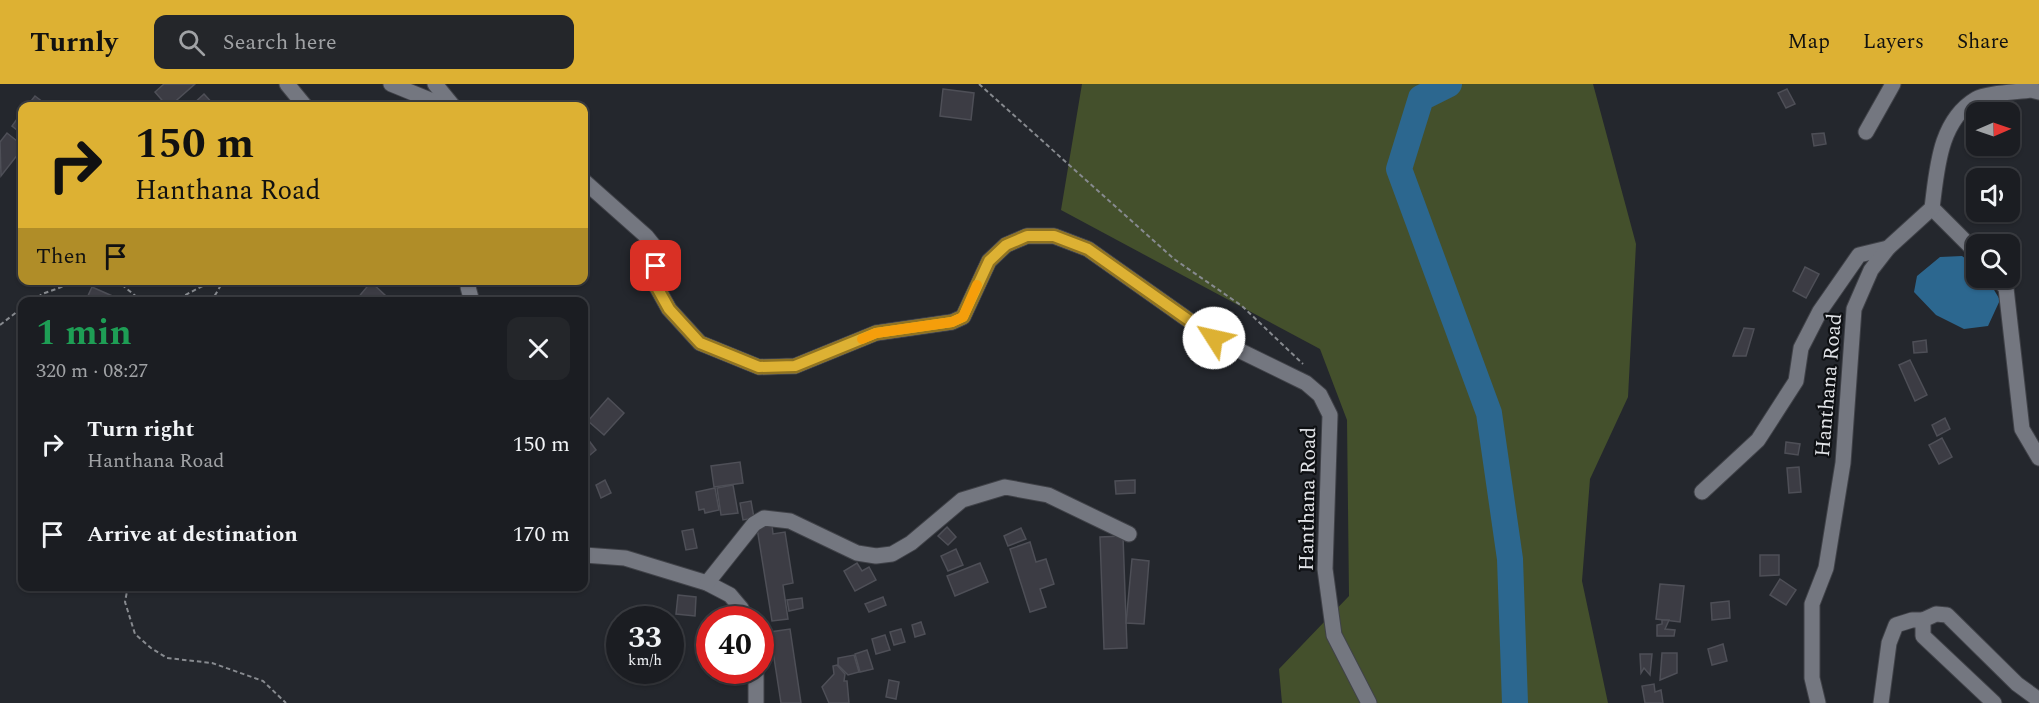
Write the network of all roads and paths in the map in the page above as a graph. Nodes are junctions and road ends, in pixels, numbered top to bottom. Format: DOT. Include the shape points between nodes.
graph roads {
  1 [pos="288,84"];
  2 [pos="391,84"];
  3 [pos="435,84"];
  4 [pos="979,84"];
  5 [pos="1893,84"];
  6 [pos="2039,92"];
  7 [pos="302,102"];
  8 [pos="435,102"];
  9 [pos="450,102"];
  10 [pos="1866,132"];
  11 [pos="588,185"];
  12 [pos="1932,208"];
  13 [pos="1966,242"];
  14 [pos="1888,248"];
  15 [pos="67,285"];
  16 [pos="122,285"];
  17 [pos="204,285"];
  18 [pos="2006,288"];
  19 [pos="38,297"];
  20 [pos="138,297"];
  21 [pos="182,297"];
  22 [pos="18,311"];
  23 [pos="0,325"];
  24 [pos="1306,383"];
  25 [pos="2039,458"];
  26 [pos="1702,492"];
  27 [pos="1129,534"];
  28 [pos="588,555"];
  29 [pos="707,583"];
  30 [pos="127,591"];
  31 [pos="739,606"];
  32 [pos="1923,620"];
  33 [pos="756,684"];
  34 [pos="2039,700"];
  35 [pos="286,703"];
  36 [pos="756,703"];
  37 [pos="1369,703"];
  38 [pos="1818,703"];
  39 [pos="1881,703"];
  40 [pos="1994,703"];
  1 -- 7 [label="street"];
  2 -- 8 [label="street"];
  3 -- 9 [label="street"];
  4 -- 24 [label="path" via="1174,259 1242,306 1293,352 1309,371"];
  5 -- 10 [label="street"];
  6 -- 12 [label="street" via="1977,98 1959,115 1948,131 1938,160"];
  11 -- 24 [label="street, Hanthana Road" via="658,251 654,282 669,309 700,343 759,367 795,366 876,333 952,322 963,317 989,261 1006,245 1027,236 1054,236 1088,249 1214,338"];
  12 -- 13 [label="street"];
  12 -- 14 [label="street, Hanthana Road"];
  14 -- 26 [label="street" via="1859,255 1820,311 1801,348 1796,381 1758,440"];
  14 -- 38 [label="street, Hanthana Road" via="1871,270 1854,309 1843,463 1826,568 1812,604 1812,678"];
  15 -- 19 [label="path"];
  16 -- 20 [label="path"];
  17 -- 21 [label="path"];
  18 -- 25 [label="street" via="2022,429"];
  22 -- 23 [label="path"];
  24 -- 37 [label="street, Hanthana Road" via="1320,395 1330,415 1325,569 1334,635"];
  27 -- 29 [label="street" via="1048,495 1005,487 962,500 892,554 857,553 790,521 764,518 754,524"];
  28 -- 29 [label="street" via="625,558"];
  29 -- 31 [label="street" via="730,595"];
  30 -- 35 [label="path" via="125,602 135,634 151,648 167,658 212,663 263,681"];
  32 -- 34 [label="street" via="1936,614 1947,615 2017,684"];
  32 -- 39 [label="street" via="1896,625 1889,643"];
  32 -- 40 [label="street" via="1923,636"];
  33 -- 36 [label="street"];
}
